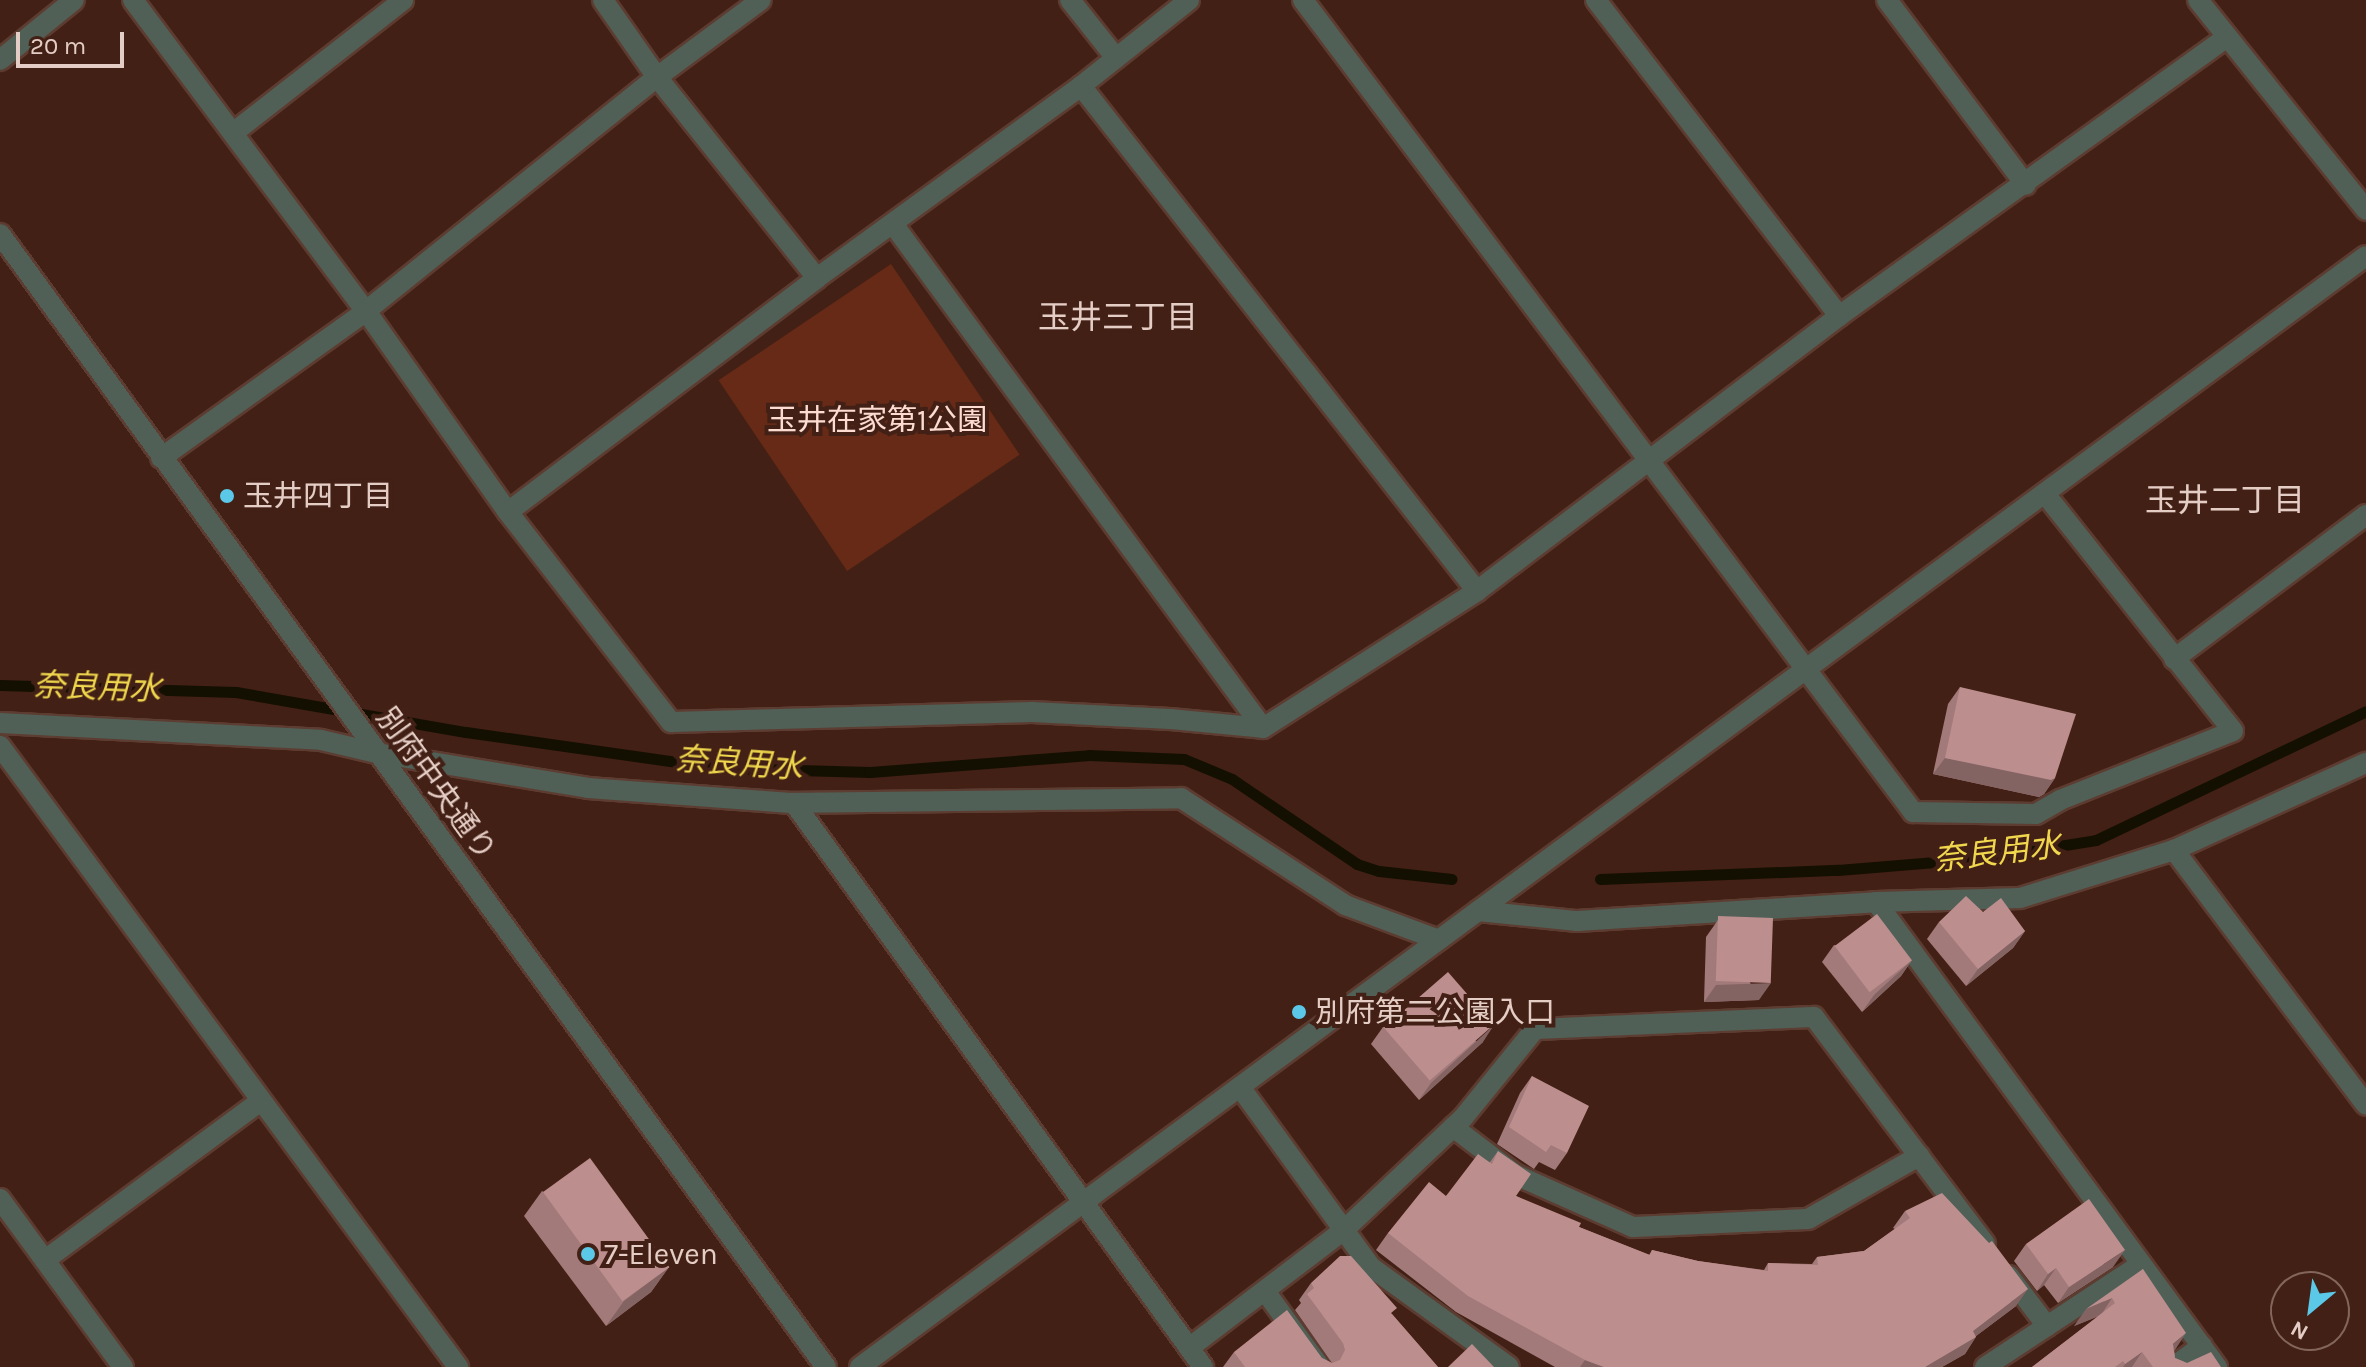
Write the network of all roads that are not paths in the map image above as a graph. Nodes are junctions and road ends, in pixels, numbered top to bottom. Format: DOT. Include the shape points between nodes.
graph roads {
  1 [pos="74,0"];
  2 [pos="133,0"];
  3 [pos="403,0"];
  4 [pos="603,0"];
  5 [pos="761,0"];
  6 [pos="1070,0"];
  7 [pos="1189,0"];
  8 [pos="1303,0"];
  9 [pos="1596,0"];
  10 [pos="1887,0"];
  11 [pos="2198,0"];
  12 [pos="2227,37"];
  13 [pos="1116,58"];
  14 [pos="0,60"];
  15 [pos="657,77"];
  16 [pos="1081,86"];
  17 [pos="233,133"];
  18 [pos="2026,185"];
  19 [pos="2366,210"];
  20 [pos="893,224"];
  21 [pos="0,234"];
  22 [pos="2366,256"];
  23 [pos="817,278"];
  24 [pos="366,311"];
  25 [pos="1839,316"];
  26 [pos="161,458"];
  27 [pos="1650,460"];
  28 [pos="2045,494"];
  29 [pos="508,512"];
  30 [pos="2366,515"];
  31 [pos="1477,591"];
  32 [pos="2174,659"];
  33 [pos="1805,672"];
  34 [pos="0,723"];
  35 [pos="1263,728"];
  36 [pos="0,746"];
  37 [pos="377,753"];
  38 [pos="2366,763"];
  39 [pos="794,803"];
  40 [pos="2174,850"];
  41 [pos="1876,902"];
  42 [pos="1478,911"];
  43 [pos="1439,940"];
  44 [pos="1240,1087"];
  45 [pos="261,1101"];
  46 [pos="2366,1105"];
  47 [pos="1453,1127"];
  48 [pos="1919,1156"];
  49 [pos="0,1199"];
  50 [pos="1082,1203"];
  51 [pos="1344,1230"];
  52 [pos="45,1260"];
  53 [pos="2141,1264"];
  54 [pos="1265,1291"];
  55 [pos="2047,1326"];
  56 [pos="2202,1346"];
  57 [pos="1189,1348"];
  58 [pos="123,1367"];
  59 [pos="458,1367"];
  60 [pos="826,1367"];
  61 [pos="860,1367"];
  62 [pos="1203,1367"];
  63 [pos="1320,1367"];
  64 [pos="1509,1367"];
  65 [pos="1985,1367"];
  66 [pos="2173,1367"];
  67 [pos="2217,1367"];
  1 -- 14 [label="street"];
  2 -- 17 [label="street"];
  3 -- 17 [label="street"];
  4 -- 15 [label="street"];
  5 -- 15 [label="street"];
  6 -- 13 [label="street"];
  7 -- 13 [label="street"];
  8 -- 27 [label="street"];
  9 -- 25 [label="street"];
  10 -- 18 [label="street"];
  11 -- 12 [label="street"];
  12 -- 18 [label="street"];
  12 -- 19 [label="street"];
  13 -- 16 [label="street"];
  15 -- 23 [label="street"];
  15 -- 24 [label="street"];
  16 -- 20 [label="street"];
  16 -- 31 [label="street"];
  17 -- 24 [label="street"];
  18 -- 25 [label="street"];
  20 -- 23 [label="street"];
  20 -- 35 [label="street"];
  21 -- 26 [label="street, 別府中央通り"];
  22 -- 28 [label="street"];
  23 -- 29 [label="street"];
  24 -- 26 [label="street"];
  24 -- 29 [label="street"];
  25 -- 27 [label="street"];
  26 -- 37 [label="street, 別府中央通り"];
  27 -- 31 [label="street"];
  27 -- 33 [label="street"];
  28 -- 32 [label="street"];
  28 -- 33 [label="street"];
  29 -- 35 [label="street" via="671,722 1032,712"];
  30 -- 32 [label="street"];
  31 -- 35 [label="street"];
  32 -- 33 [label="street" via="2233,731 2036,814 1913,812"];
  33 -- 42 [label="street"];
  34 -- 37 [label="street" via="321,740"];
  36 -- 45 [label="street"];
  37 -- 39 [label="street" via="588,788"];
  37 -- 60 [label="street, 別府中央通り"];
  38 -- 40 [label="street"];
  39 -- 43 [label="street" via="1181,798 1345,905"];
  39 -- 50 [label="street"];
  40 -- 41 [label="street" via="2020,898"];
  40 -- 46 [label="street"];
  41 -- 42 [label="street" via="1577,921"];
  41 -- 53 [label="street"];
  42 -- 43 [label="street"];
  43 -- 44 [label="street"];
  44 -- 50 [label="street"];
  44 -- 51 [label="street"];
  45 -- 52 [label="street"];
  45 -- 59 [label="street"];
  47 -- 48 [label="street" via="1516,1175 1633,1227 1808,1219"];
  47 -- 48 [label="street" via="1535,1029 1814,1017"];
  47 -- 51 [label="street"];
  48 -- 55 [label="street"];
  49 -- 52 [label="street"];
  50 -- 57 [label="street"];
  50 -- 61 [label="street"];
  51 -- 54 [label="street"];
  51 -- 64 [label="street" via="1371,1267"];
  52 -- 58 [label="street"];
  53 -- 55 [label="street"];
  53 -- 56 [label="street"];
  54 -- 57 [label="street"];
  54 -- 63 [label="street"];
  55 -- 65 [label="street"];
  56 -- 66 [label="street"];
  56 -- 67 [label="street"];
  57 -- 62 [label="street"];
}
